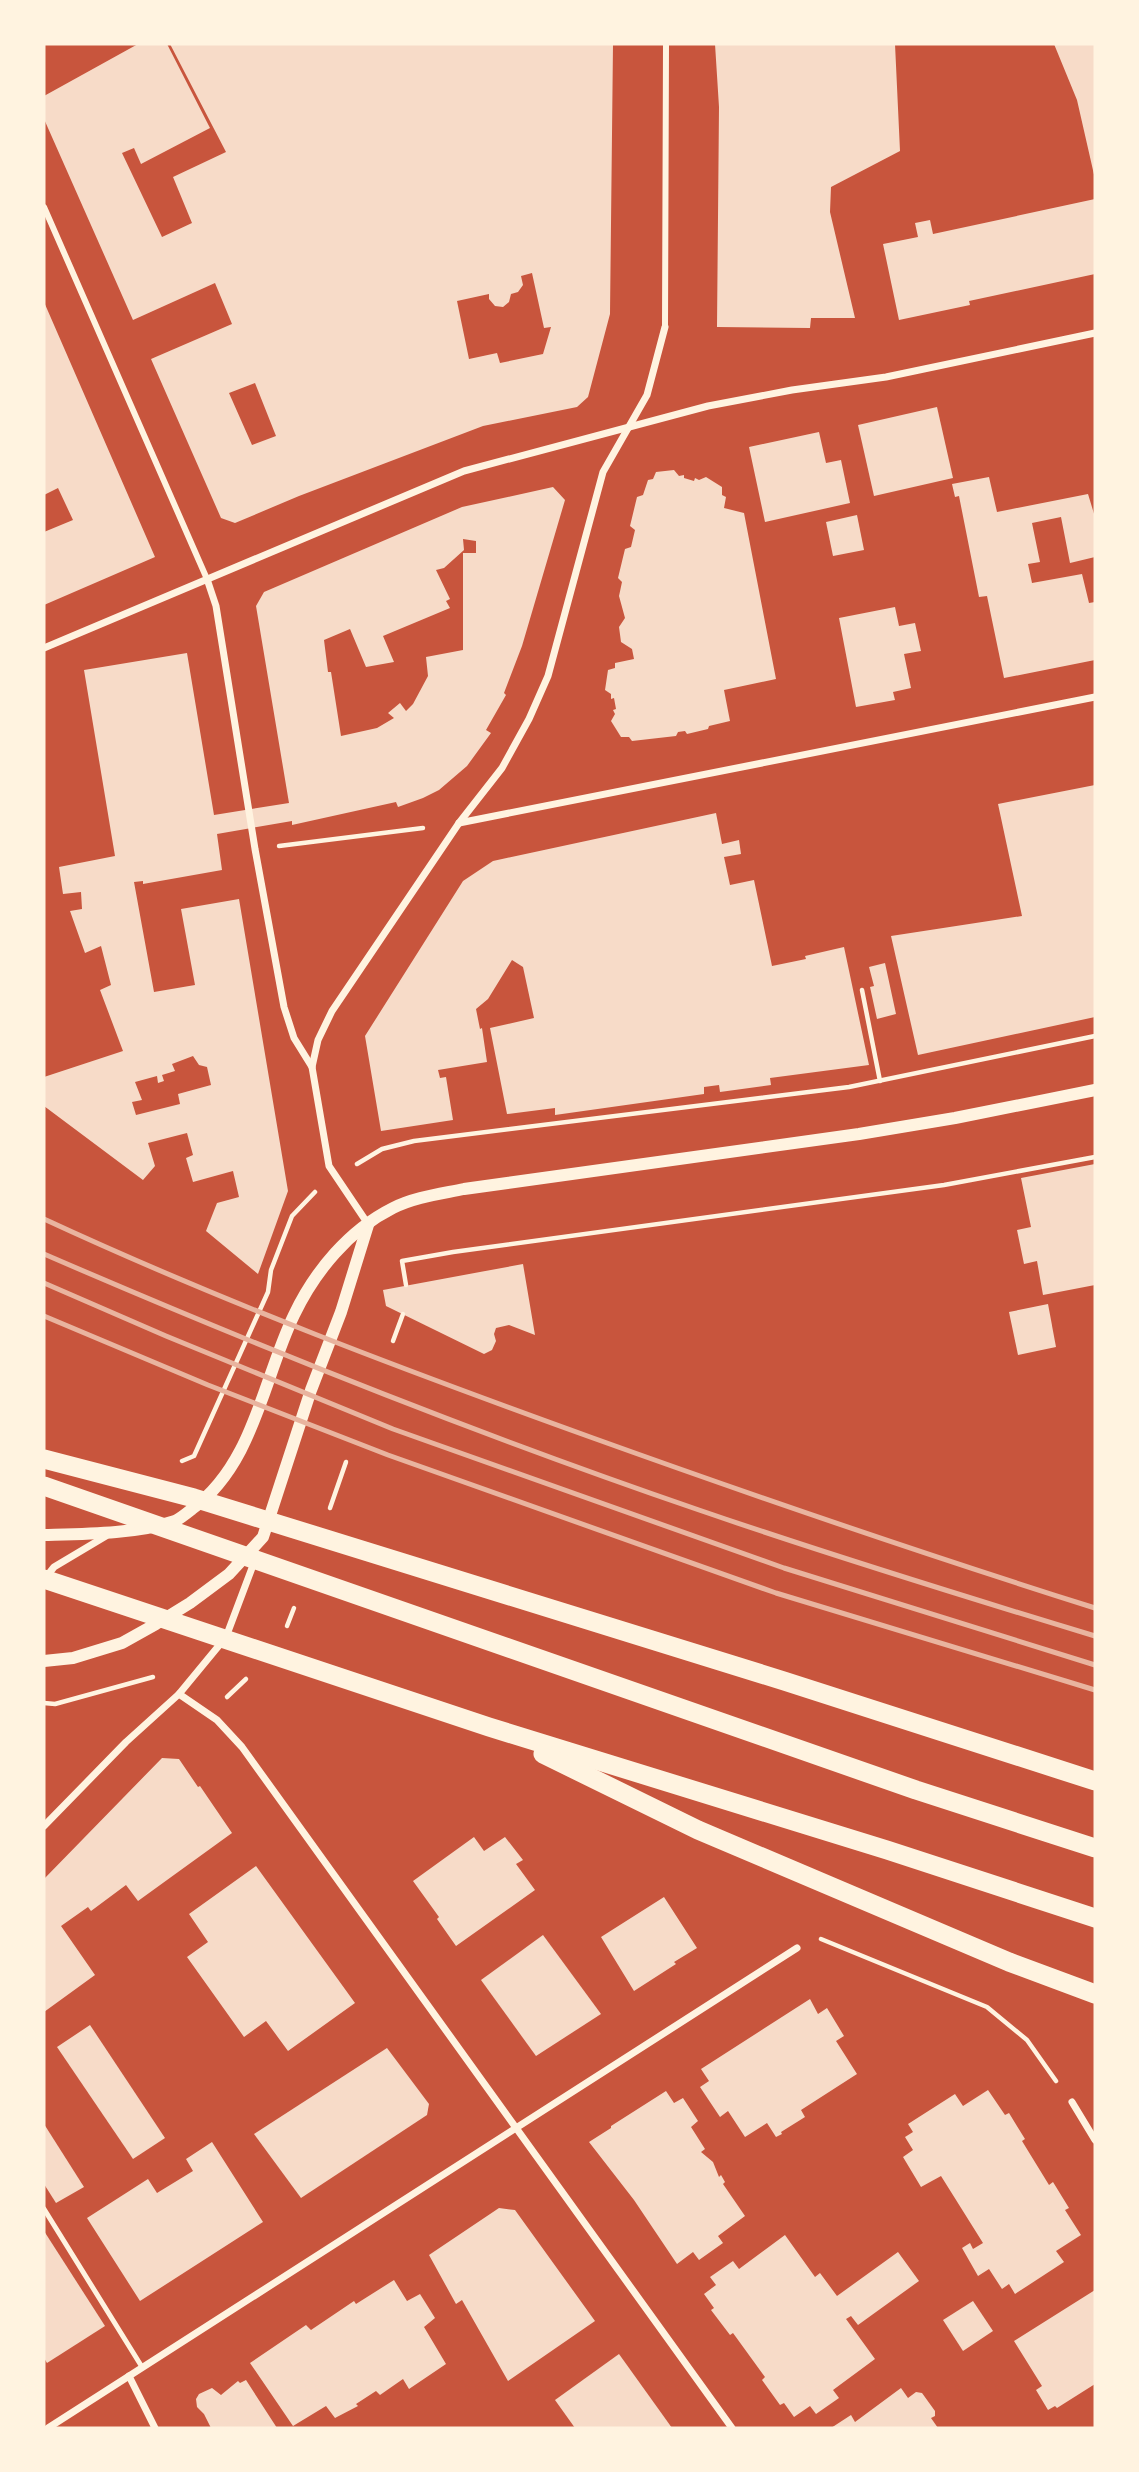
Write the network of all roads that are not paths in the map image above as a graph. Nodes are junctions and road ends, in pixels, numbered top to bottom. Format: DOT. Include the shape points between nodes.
graph roads {
  1 [pos="666,44"];
  2 [pos="44,207"];
  3 [pos="665,327"];
  4 [pos="1095,333"];
  5 [pos="631,425"];
  6 [pos="207,579"];
  7 [pos="44,648"];
  8 [pos="1095,697"];
  9 [pos="459,823"];
  10 [pos="312,1067"];
  11 [pos="1095,1090"];
  12 [pos="368,1225"];
  13 [pos="44,1459"];
  14 [pos="44,1486"];
  15 [pos="109,1533"];
  16 [pos="44,1535"];
  17 [pos="263,1537"];
  18 [pos="44,1580"];
  19 [pos="44,1661"];
  20 [pos="179,1694"];
  21 [pos="489,1727"];
  22 [pos="1095,1781"];
  23 [pos="44,1826"];
  24 [pos="1095,1848"];
  25 [pos="1095,1918"];
  26 [pos="797,1948"];
  27 [pos="1095,1994"];
  28 [pos="1072,2102"];
  29 [pos="514,2128"];
  30 [pos="1095,2140"];
  31 [pos="44,2209"];
  32 [pos="142,2367"];
  33 [pos="129,2376"];
  34 [pos="48,2428"];
  35 [pos="155,2428"];
  36 [pos="732,2428"];
  1 -- 3 [label="street"];
  2 -- 6 [label="street"];
  3 -- 5 [label="street" via="647,395"];
  4 -- 5 [label="street" via="886,377 752,397"];
  5 -- 6 [label="street" via="464,471"];
  5 -- 9 [label="street" via="603,472 548,676 502,768"];
  6 -- 7 [label="street"];
  6 -- 10 [label="street" via="216,606 284,1007 294,1038"];
  8 -- 9 [label="street"];
  9 -- 10 [label="street" via="332,1012 317,1040"];
  10 -- 12 [label="street" via="329,1166"];
  11 -- 12 [label="street" via="806,1143 464,1189 408,1202"];
  12 -- 15 [label="street" via="320,1269 294,1314 246,1441 226,1476 206,1499 177,1520"];
  12 -- 17 [label="street"];
  13 -- 22 [label="highway" via="194,1498"];
  14 -- 24 [label="highway"];
  15 -- 16 [label="street"];
  15 -- 18 [label="street" via="54,1567"];
  17 -- 19 [label="street" via="229,1574 156,1624 121,1643"];
  17 -- 20 [label="street" via="226,1637"];
  18 -- 21 [label="highway"];
  20 -- 23 [label="street"];
  20 -- 29 [label="street" via="217,1720 242,1747"];
  21 -- 25 [label="highway"];
  21 -- 27 [label="highway" via="698,1830"];
  26 -- 29 [label="street"];
  28 -- 30 [label="street"];
  29 -- 32 [label="street"];
  29 -- 36 [label="street"];
  31 -- 32 [label="lane"];
  32 -- 33 [label="street"];
  33 -- 34 [label="street"];
  33 -- 35 [label="street"];
}
